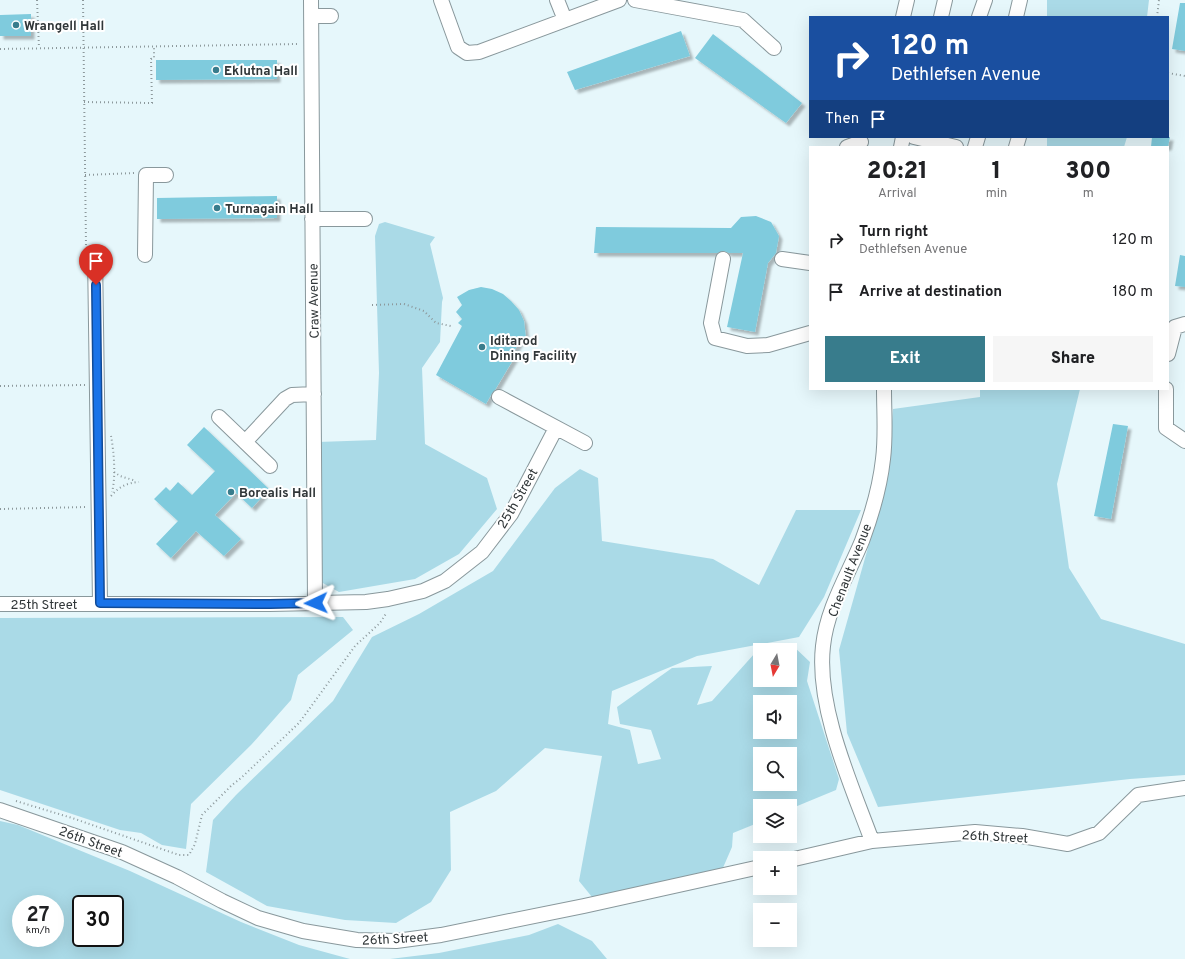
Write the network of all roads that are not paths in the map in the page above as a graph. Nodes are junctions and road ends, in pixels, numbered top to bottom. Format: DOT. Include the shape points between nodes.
graph roads {
  1 [pos="311,0"];
  2 [pos="441,0"];
  3 [pos="557,0"];
  4 [pos="619,0"];
  5 [pos="635,0"];
  6 [pos="907,0"];
  7 [pos="945,0"];
  8 [pos="985,0"];
  9 [pos="1020,0"];
  10 [pos="311,16"];
  11 [pos="331,16"];
  12 [pos="903,16"];
  13 [pos="941,16"];
  14 [pos="979,16"];
  15 [pos="1016,16"];
  16 [pos="565,20"];
  17 [pos="774,48"];
  18 [pos="918,138"];
  19 [pos="861,142"];
  20 [pos="935,142"];
  21 [pos="850,146"];
  22 [pos="952,146"];
  23 [pos="166,175"];
  24 [pos="365,219"];
  25 [pos="312,220"];
  26 [pos="95,255"];
  27 [pos="145,255"];
  28 [pos="723,259"];
  29 [pos="782,259"];
  30 [pos="809,263"];
  31 [pos="1185,324"];
  32 [pos="809,333"];
  33 [pos="1169,350"];
  34 [pos="884,390"];
  35 [pos="1166,390"];
  36 [pos="314,394"];
  37 [pos="499,397"];
  38 [pos="219,417"];
  39 [pos="556,428"];
  40 [pos="1185,441"];
  41 [pos="245,442"];
  42 [pos="585,443"];
  43 [pos="270,466"];
  44 [pos="100,603"];
  45 [pos="316,603"];
  46 [pos="0,604"];
  47 [pos="1185,788"];
  48 [pos="0,810"];
  49 [pos="872,841"];
  50 [pos="797,858"];
  51 [pos="753,868"];
  1 -- 10 [label="street, Craw Avenue"];
  2 -- 16 [label="street" via="458,47 467,53 479,52"];
  3 -- 16 [label="street"];
  4 -- 16 [label="street"];
  5 -- 17 [label="street" via="742,20"];
  6 -- 12 [label="street"];
  7 -- 13 [label="street"];
  8 -- 14 [label="street"];
  9 -- 15 [label="street"];
  10 -- 11 [label="street"];
  10 -- 25 [label="street, Craw Avenue"];
  18 -- 20 [label="street"];
  19 -- 21 [label="street"];
  20 -- 22 [label="street"];
  23 -- 27 [label="street" via="146,175"];
  24 -- 25 [label="street"];
  25 -- 36 [label="street, Craw Avenue"];
  26 -- 44 [label="street"];
  28 -- 32 [label="street" via="711,323 715,338 746,346 768,345"];
  29 -- 30 [label="street"];
  31 -- 33 [label="street" via="1175,327"];
  34 -- 49 [label="street, Chenault Avenue" via="883,458 878,492 862,540 831,612 823,646 823,678 828,712"];
  35 -- 40 [label="street" via="1166,428"];
  36 -- 41 [label="street" via="292,395 285,399"];
  36 -- 45 [label="street, Craw Avenue"];
  37 -- 39 [label="street"];
  38 -- 41 [label="street"];
  39 -- 42 [label="street"];
  39 -- 45 [label="street, 25th Street" via="511,514 482,552 445,581 422,591 388,599"];
  41 -- 43 [label="street"];
  44 -- 45 [label="street, 25th Street"];
  44 -- 46 [label="street, 25th Street"];
  47 -- 49 [label="street, 26th Street" via="1138,795 1099,832 1068,844 1022,836 975,832"];
  48 -- 51 [label="street, 26th Street" via="122,852 258,918 303,932 357,940 396,941 441,935"];
  49 -- 50 [label="street, 26th Street"];
}
